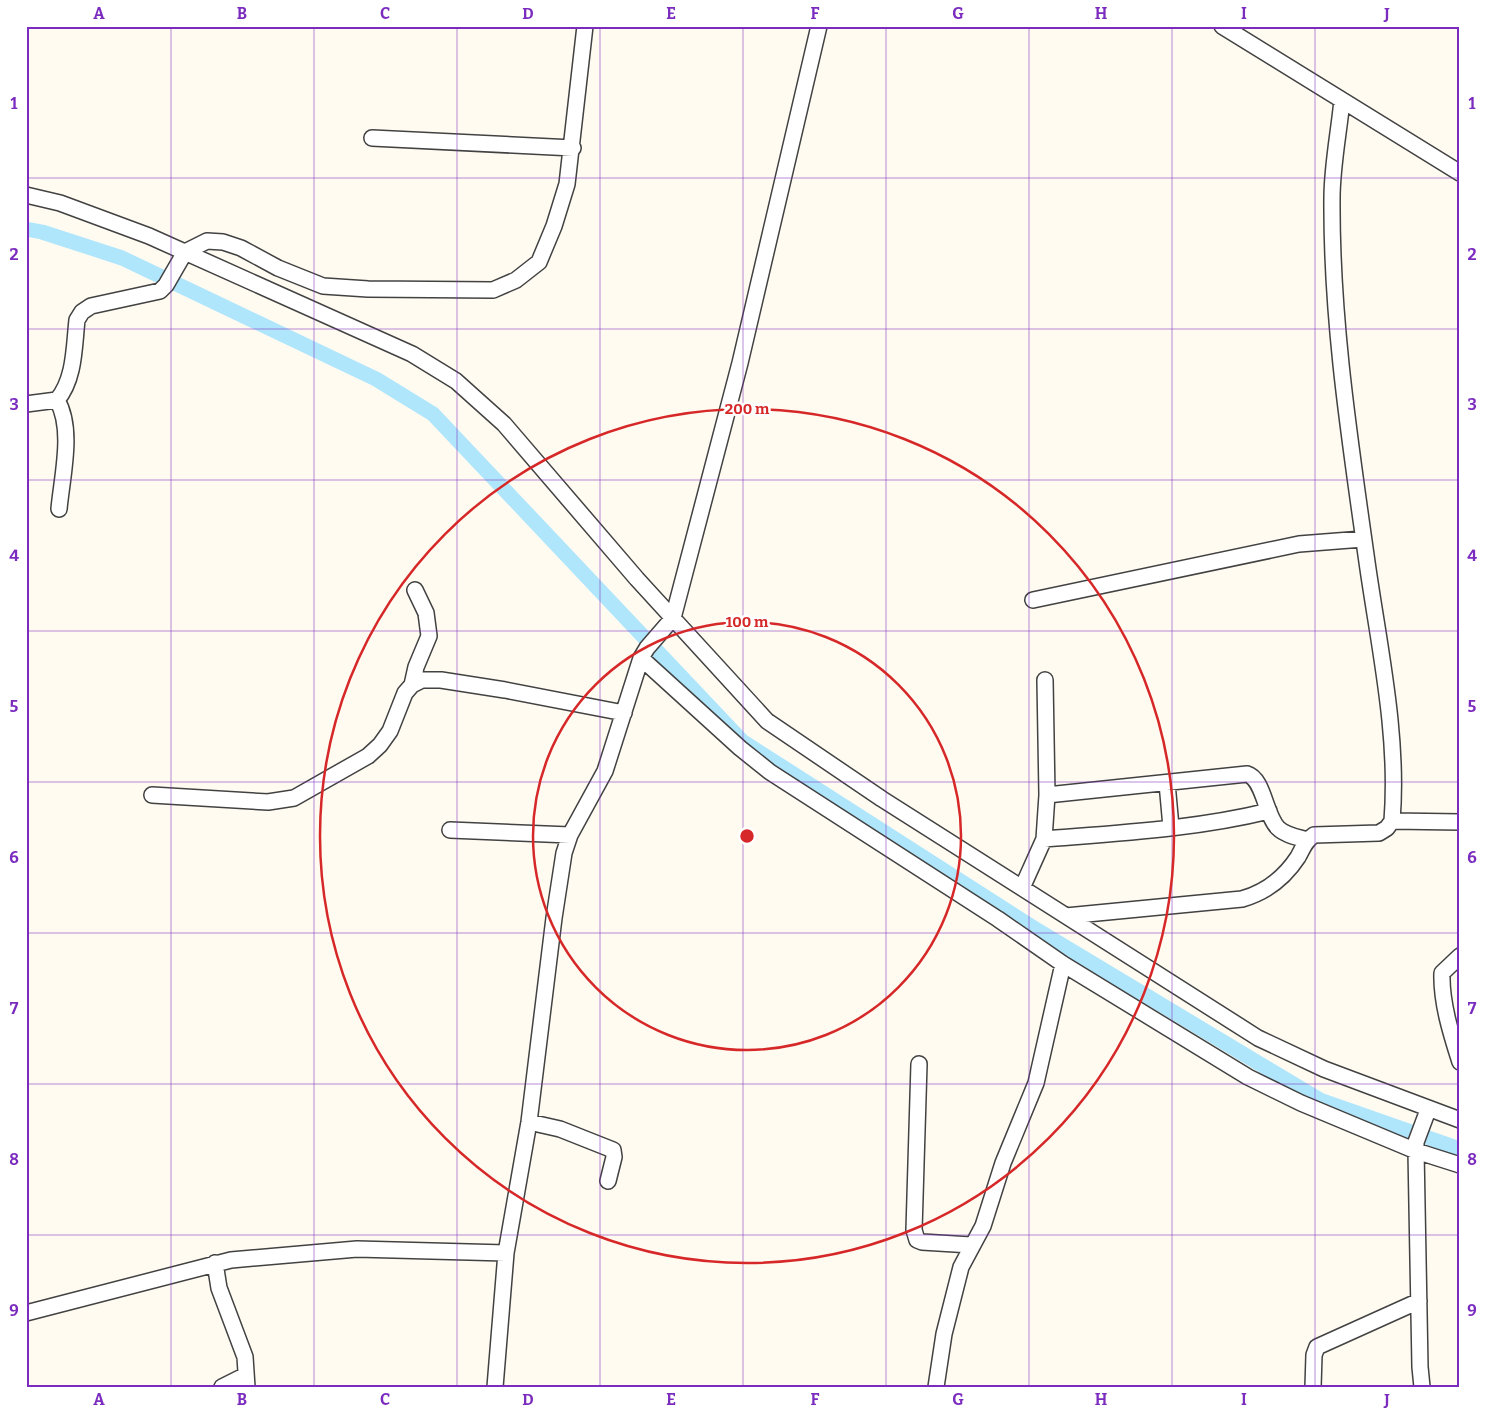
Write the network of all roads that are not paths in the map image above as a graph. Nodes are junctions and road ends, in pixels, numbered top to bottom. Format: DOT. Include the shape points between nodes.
graph roads {
  1 [pos="585,26"];
  2 [pos="819,26"];
  3 [pos="1222,26"];
  4 [pos="1342,100"];
  5 [pos="372,138"];
  6 [pos="573,148"];
  7 [pos="1460,173"];
  8 [pos="26,195"];
  9 [pos="183,256"];
  10 [pos="57,400"];
  11 [pos="26,404"];
  12 [pos="59,509"];
  13 [pos="1363,539"];
  14 [pos="415,590"];
  15 [pos="1033,600"];
  16 [pos="669,623"];
  17 [pos="644,653"];
  18 [pos="1045,680"];
  19 [pos="412,685"];
  20 [pos="624,713"];
  21 [pos="1167,783"];
  22 [pos="152,794"];
  23 [pos="1047,795"];
  24 [pos="1269,811"];
  25 [pos="1392,821"];
  26 [pos="1460,822"];
  27 [pos="1171,827"];
  28 [pos="450,830"];
  29 [pos="570,836"];
  30 [pos="1044,839"];
  31 [pos="1307,840"];
  32 [pos="1022,888"];
  33 [pos="1066,916"];
  34 [pos="1460,956"];
  35 [pos="1063,964"];
  36 [pos="1460,1062"];
  37 [pos="919,1064"];
  38 [pos="1426,1114"];
  39 [pos="1460,1120"];
  40 [pos="529,1122"];
  41 [pos="1416,1146"];
  42 [pos="1460,1165"];
  43 [pos="608,1181"];
  44 [pos="971,1245"];
  45 [pos="506,1253"];
  46 [pos="215,1263"];
  47 [pos="1419,1301"];
  48 [pos="26,1313"];
  49 [pos="247,1381"];
  50 [pos="222,1387"];
  51 [pos="495,1387"];
  52 [pos="936,1387"];
  53 [pos="1313,1387"];
  54 [pos="1422,1387"];
  1 -- 6 [label="street" via="576,90"];
  2 -- 16 [label="street" via="740,363"];
  3 -- 4 [label="street"];
  4 -- 7 [label="street"];
  4 -- 13 [label="street" via="1332,196 1333,236 1339,350"];
  5 -- 6 [label="street"];
  6 -- 9 [label="street" via="567,184 539,262 516,280 493,290 368,290 323,286 278,268 241,248 207,240"];
  8 -- 9 [label="street" via="80,210"];
  9 -- 10 [label="street" via="160,291 91,306 82,312 68,381"];
  9 -- 16 [label="street" via="412,354 456,381 522,443"];
  10 -- 11 [label="street"];
  10 -- 12 [label="street" via="63,410 66,428"];
  13 -- 15 [label="street" via="1299,544"];
  13 -- 25 [label="street" via="1394,763"];
  14 -- 19 [label="street" via="426,613 429,636"];
  16 -- 17 [label="street"];
  16 -- 32 [label="street" via="767,721"];
  17 -- 20 [label="street"];
  17 -- 35 [label="street" via="740,748 770,772"];
  18 -- 23 [label="street"];
  19 -- 20 [label="street" via="422,680 441,680"];
  19 -- 22 [label="street" via="380,745 368,756 294,798 268,802"];
  20 -- 29 [label="street" via="605,771"];
  21 -- 23 [label="street"];
  21 -- 24 [label="street" via="1247,774 1256,778"];
  21 -- 27 [label="street"];
  23 -- 30 [label="street"];
  24 -- 27 [label="street" via="1242,818"];
  24 -- 31 [label="street" via="1279,829"];
  25 -- 26 [label="street"];
  25 -- 31 [label="street" via="1379,833 1323,834"];
  27 -- 30 [label="street"];
  28 -- 29 [label="street"];
  29 -- 40 [label="street" via="564,853 554,918"];
  30 -- 32 [label="street"];
  31 -- 33 [label="street" via="1292,866 1260,894 1242,899"];
  32 -- 33 [label="street"];
  33 -- 38 [label="street" via="1258,1038"];
  34 -- 36 [label="street" via="1442,972 1448,1020"];
  35 -- 41 [label="street" via="1271,1090"];
  35 -- 44 [label="street" via="1036,1083 1003,1163 982,1226"];
  37 -- 44 [label="street" via="914,1230 917,1240 922,1242"];
  38 -- 39 [label="street"];
  38 -- 41 [label="street"];
  40 -- 43 [label="street" via="560,1129 613,1150"];
  40 -- 45 [label="street"];
  41 -- 42 [label="street"];
  41 -- 47 [label="street"];
  44 -- 52 [label="street" via="961,1267 944,1334"];
  45 -- 46 [label="street" via="357,1249"];
  45 -- 51 [label="street"];
  46 -- 48 [label="street"];
  46 -- 49 [label="street" via="219,1288 245,1357"];
  47 -- 53 [label="street" via="1317,1347"];
  47 -- 54 [label="street"];
  49 -- 50 [label="street"];
}
